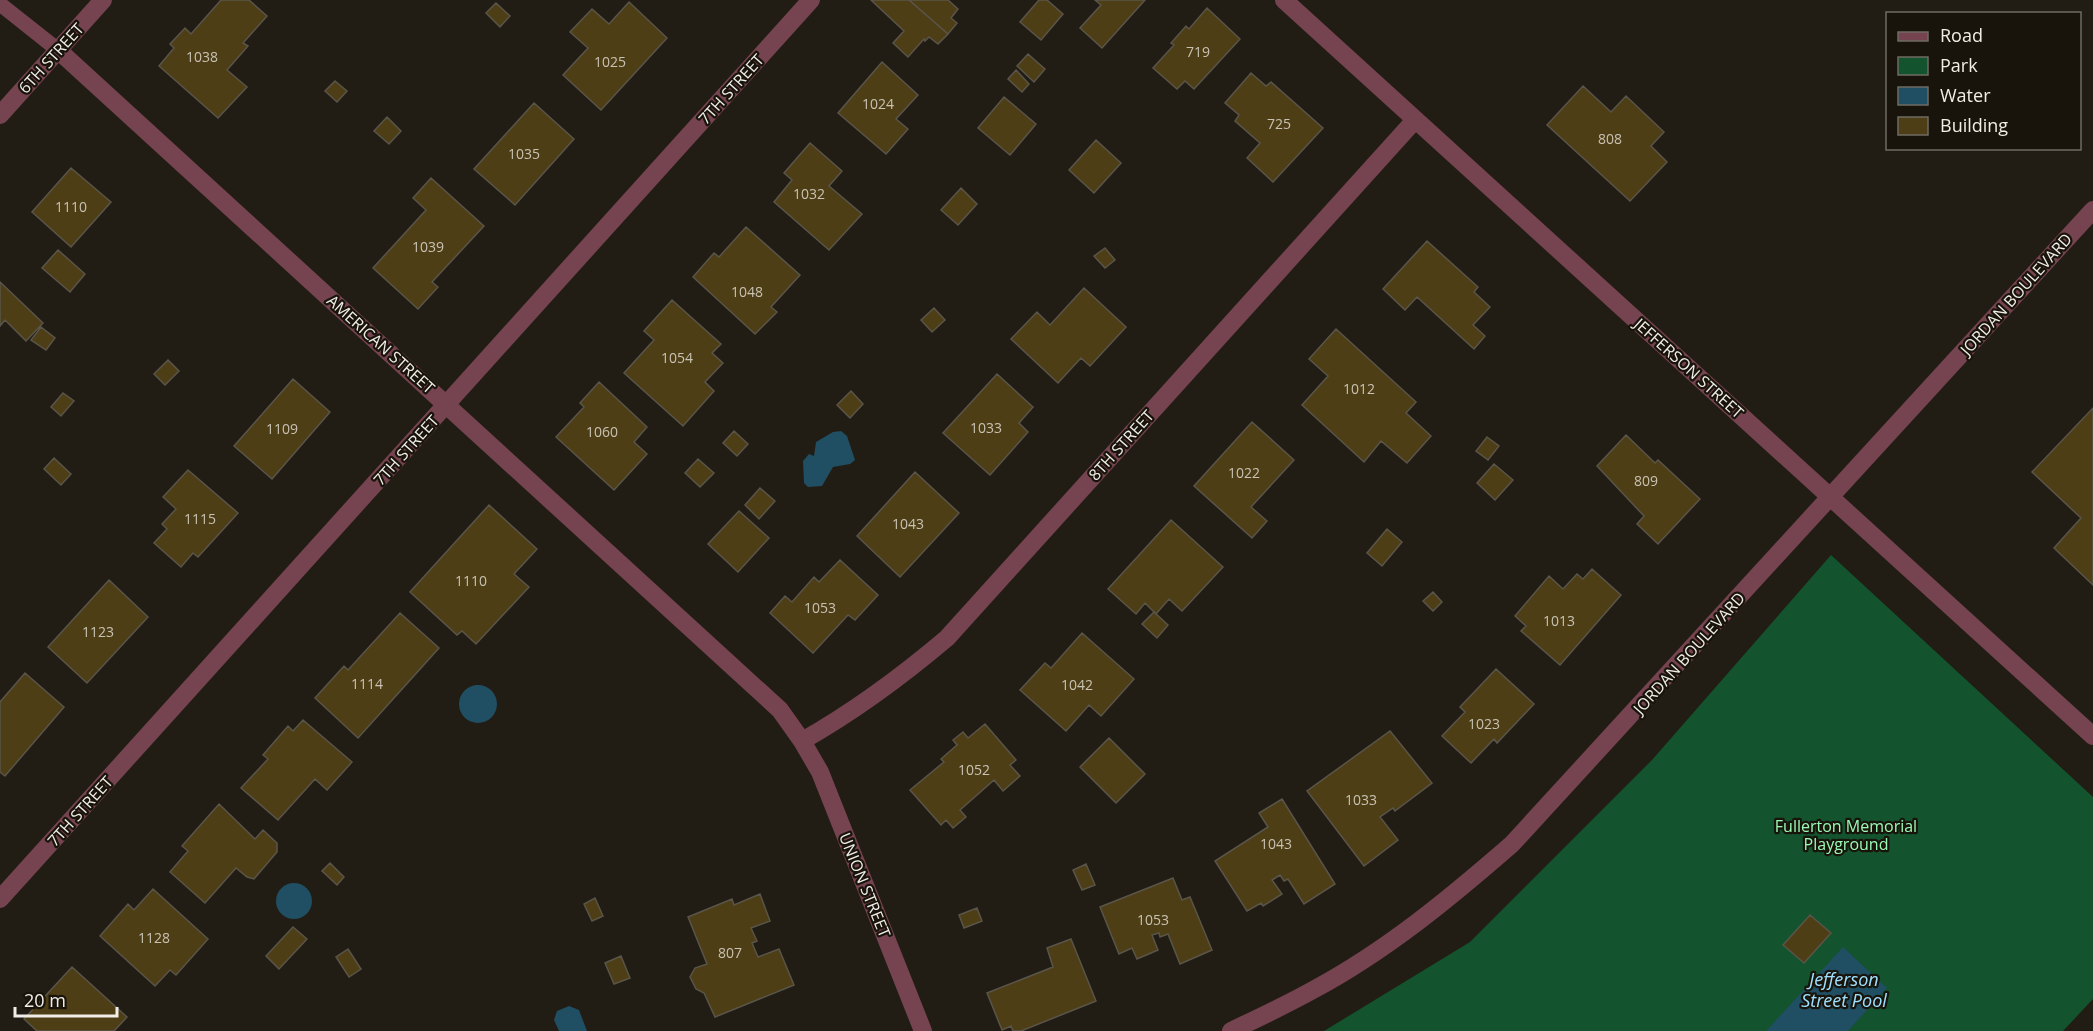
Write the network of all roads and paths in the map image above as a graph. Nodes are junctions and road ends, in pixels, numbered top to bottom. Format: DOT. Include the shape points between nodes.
graph roads {
  1 [pos="103,0"];
  2 [pos="811,0"];
  3 [pos="1284,0"];
  4 [pos="0,4"];
  5 [pos="58,50"];
  6 [pos="0,115"];
  7 [pos="1415,120"];
  8 [pos="2093,210"];
  9 [pos="447,404"];
  10 [pos="1831,497"];
  11 [pos="2093,736"];
  12 [pos="802,741"];
  13 [pos="0,899"];
  14 [pos="923,1031"];
  15 [pos="1231,1031"];
  1 -- 5 [label="street, 6TH STREET"];
  2 -- 9 [label="street, 7TH STREET"];
  3 -- 7 [label="street, JEFFERSON STREET"];
  4 -- 5 [label="lane"];
  5 -- 6 [label="street, 6TH STREET"];
  5 -- 9 [label="street, AMERICAN STREET"];
  7 -- 10 [label="street, JEFFERSON STREET"];
  7 -- 12 [label="street, 8TH STREET" via="946,638 896,681"];
  8 -- 10 [label="street, JORDAN BOULEVARD"];
  9 -- 12 [label="street, AMERICAN STREET" via="767,695"];
  9 -- 13 [label="street, 7TH STREET"];
  10 -- 11 [label="street, JEFFERSON STREET"];
  10 -- 15 [label="street, JORDAN BOULEVARD" via="1512,844 1459,891 1374,953 1314,990"];
  12 -- 14 [label="street, UNION STREET" via="819,772"];
}
